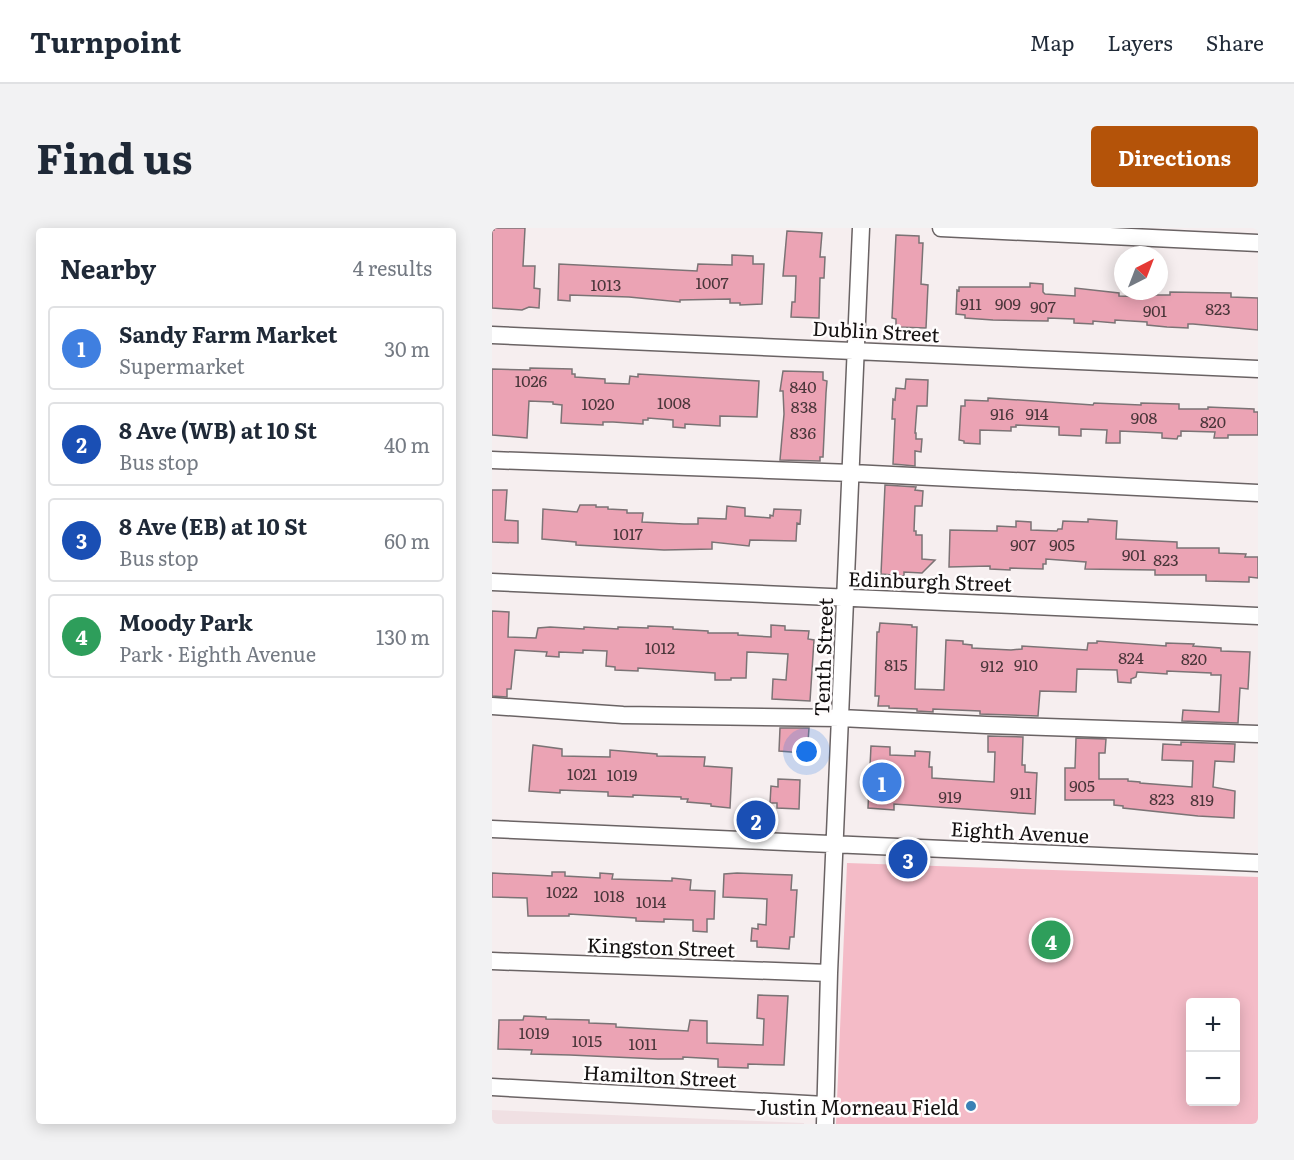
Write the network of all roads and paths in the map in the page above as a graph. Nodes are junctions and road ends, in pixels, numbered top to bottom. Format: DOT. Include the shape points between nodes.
graph roads {
  1 [pos="861,228"];
  2 [pos="941,228"];
  3 [pos="1258,243"];
  4 [pos="492,335"];
  5 [pos="856,351"];
  6 [pos="1258,369"];
  7 [pos="492,460"];
  8 [pos="852,473"];
  9 [pos="1258,493"];
  10 [pos="492,582"];
  11 [pos="845,598"];
  12 [pos="1258,616"];
  13 [pos="492,706"];
  14 [pos="840,718"];
  15 [pos="1258,734"];
  16 [pos="492,829"];
  17 [pos="835,843"];
  18 [pos="1258,863"];
  19 [pos="492,961"];
  20 [pos="829,973"];
  21 [pos="492,1087"];
  22 [pos="825,1105"];
  23 [pos="825,1124"];
  1 -- 5 [label="street, Tenth Street"];
  2 -- 3 [label="street"];
  4 -- 5 [label="street, Dublin Street"];
  5 -- 6 [label="street, Dublin Street"];
  5 -- 8 [label="street, Tenth Street"];
  7 -- 8 [label="street"];
  8 -- 9 [label="street"];
  8 -- 11 [label="street, Tenth Street"];
  10 -- 11 [label="street, Edinburgh Street"];
  11 -- 12 [label="street, Edinburgh Street"];
  11 -- 14 [label="street, Tenth Street"];
  13 -- 14 [label="street" via="623,715"];
  14 -- 15 [label="street"];
  14 -- 17 [label="street, Tenth Street"];
  16 -- 17 [label="street, Eighth Avenue"];
  17 -- 18 [label="street, Eighth Avenue"];
  17 -- 20 [label="street, Tenth Street"];
  19 -- 20 [label="street, Kingston Street"];
  20 -- 22 [label="street, Tenth Street"];
  21 -- 22 [label="street, Hamilton Street"];
  22 -- 23 [label="street, Tenth Street"];
}
